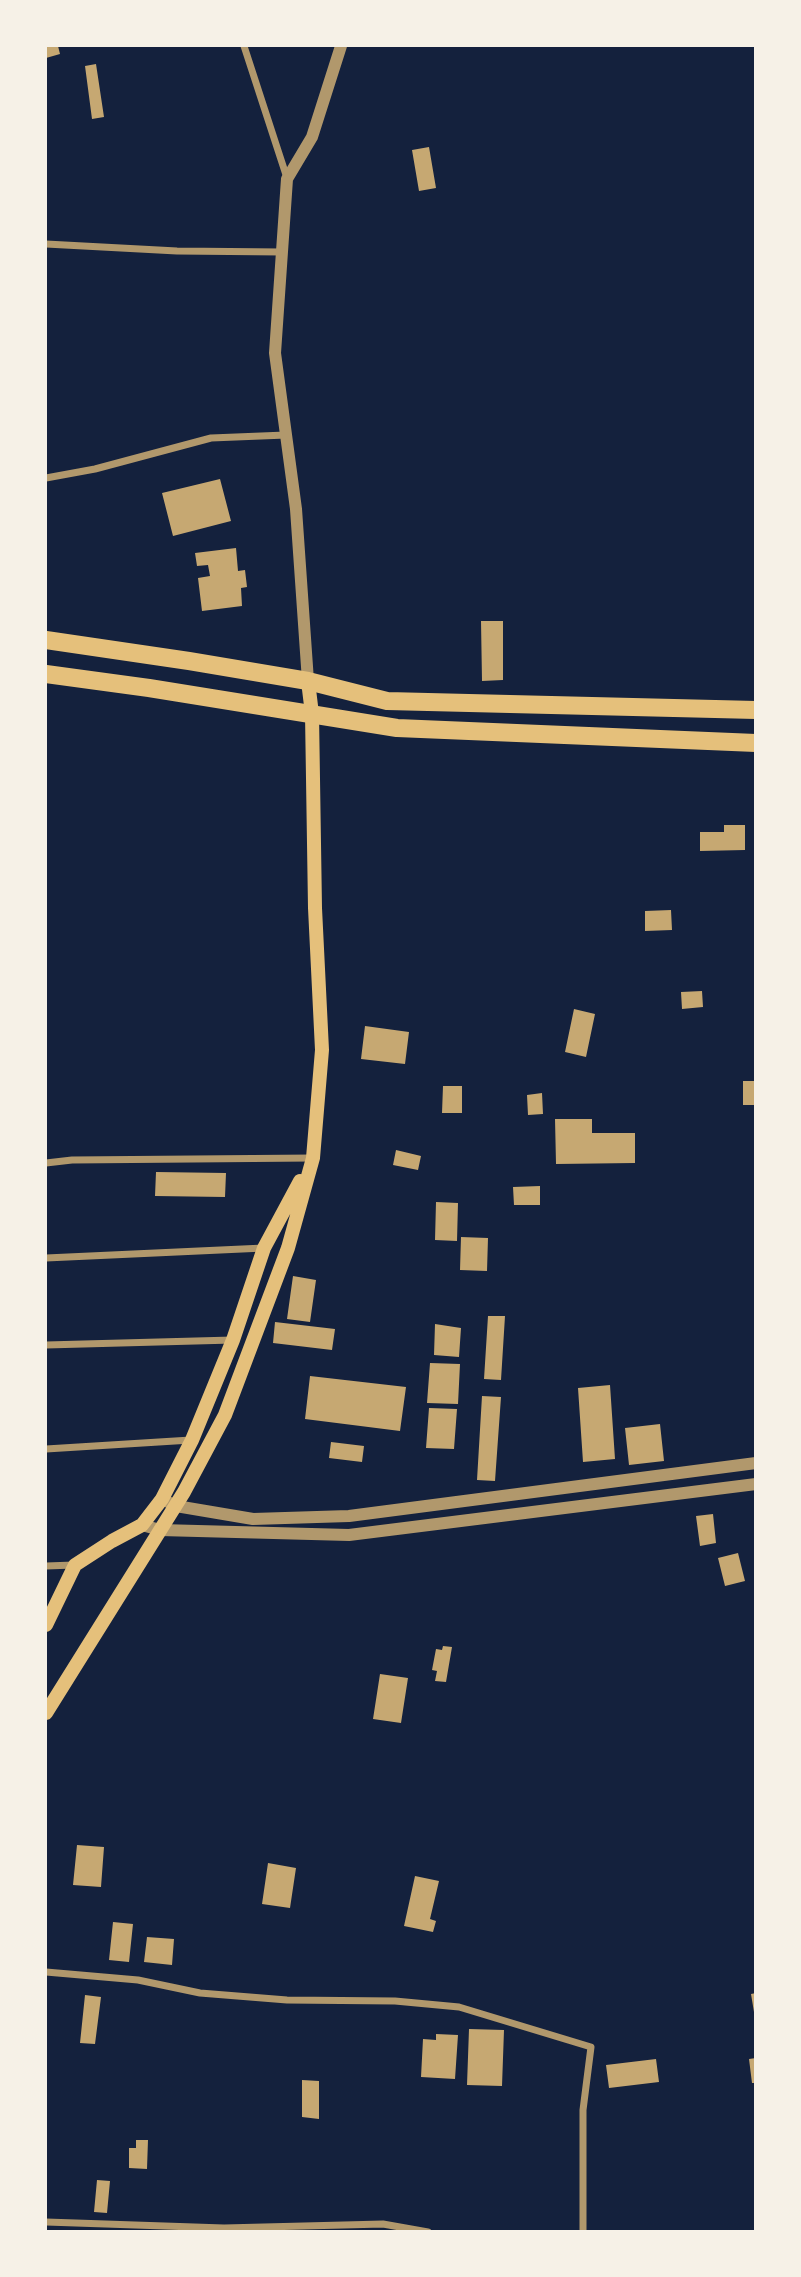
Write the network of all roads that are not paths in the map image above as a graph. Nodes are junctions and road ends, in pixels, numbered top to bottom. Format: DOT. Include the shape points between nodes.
graph roads {
  1 [pos="244,46"];
  2 [pos="341,46"];
  3 [pos="287,178"];
  4 [pos="46,244"];
  5 [pos="282,252"];
  6 [pos="286,435"];
  7 [pos="46,478"];
  8 [pos="46,640"];
  9 [pos="46,674"];
  10 [pos="308,681"];
  11 [pos="755,710"];
  12 [pos="312,714"];
  13 [pos="755,743"];
  14 [pos="313,1158"];
  15 [pos="46,1163"];
  16 [pos="264,1248"];
  17 [pos="46,1258"];
  18 [pos="233,1340"];
  19 [pos="46,1345"];
  20 [pos="192,1440"];
  21 [pos="46,1449"];
  22 [pos="755,1463"];
  23 [pos="755,1484"];
  24 [pos="169,1503"];
  25 [pos="142,1525"];
  26 [pos="160,1530"];
  27 [pos="46,1566"];
  28 [pos="75,1566"];
  29 [pos="46,1625"];
  30 [pos="46,1713"];
  31 [pos="46,1972"];
  32 [pos="46,2221"];
  33 [pos="428,2231"];
  34 [pos="583,2231"];
  1 -- 3 [label="street"];
  2 -- 3 [label="street" via="312,137"];
  3 -- 5 [label="street"];
  4 -- 5 [label="street"];
  5 -- 6 [label="street" via="275,353"];
  6 -- 7 [label="street" via="211,438"];
  6 -- 10 [label="street"];
  8 -- 10 [label="highway"];
  9 -- 12 [label="highway"];
  10 -- 11 [label="highway" via="387,701"];
  10 -- 12 [label="main road"];
  12 -- 13 [label="highway" via="397,728"];
  12 -- 14 [label="main road" via="321,1050"];
  14 -- 15 [label="street"];
  14 -- 16 [label="main road"];
  14 -- 24 [label="main road" via="288,1248 225,1415"];
  16 -- 17 [label="street"];
  16 -- 18 [label="main road"];
  18 -- 19 [label="street"];
  18 -- 20 [label="main road"];
  20 -- 21 [label="street"];
  20 -- 24 [label="main road"];
  22 -- 24 [label="street" via="349,1516 253,1519"];
  23 -- 26 [label="street" via="349,1535"];
  24 -- 25 [label="main road"];
  24 -- 26 [label="main road"];
  25 -- 26 [label="street"];
  25 -- 28 [label="main road"];
  26 -- 30 [label="main road"];
  27 -- 28 [label="street"];
  28 -- 29 [label="main road"];
  31 -- 34 [label="street" via="138,1980 200,1993 459,2007 591,2047 583,2110"];
  32 -- 33 [label="street" via="224,2228 383,2224"];
}
